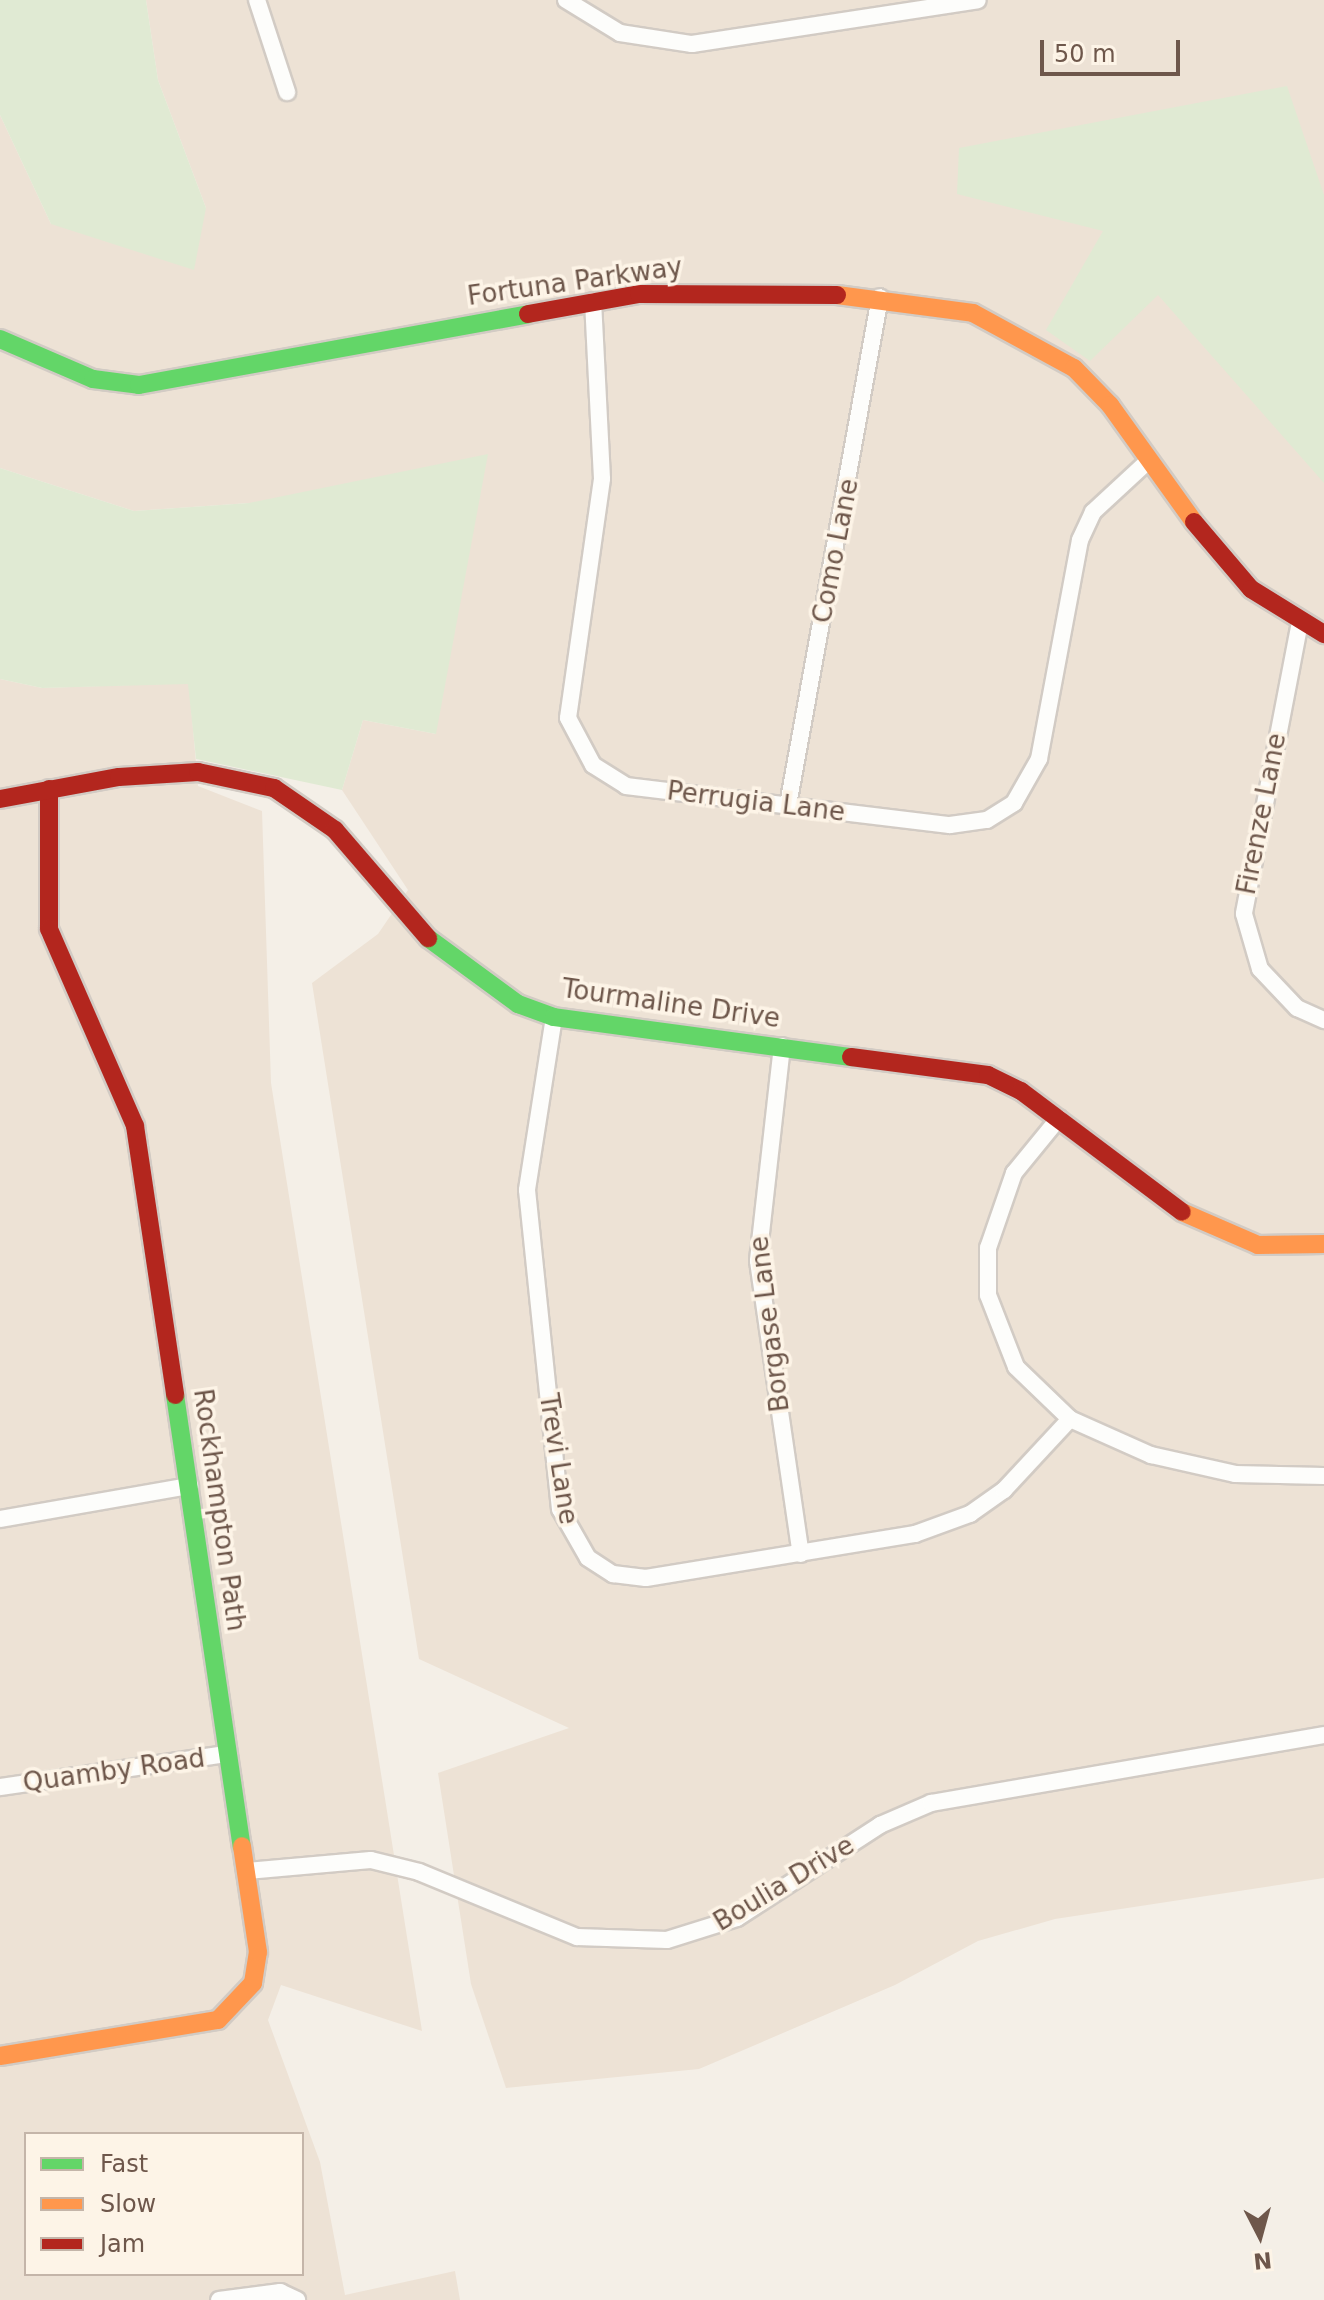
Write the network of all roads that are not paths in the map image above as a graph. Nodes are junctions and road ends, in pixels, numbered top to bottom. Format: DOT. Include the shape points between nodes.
graph roads {
  1 [pos="257,0"];
  2 [pos="566,0"];
  3 [pos="978,0"];
  4 [pos="287,92"];
  5 [pos="880,297"];
  6 [pos="593,301"];
  7 [pos="0,339"];
  8 [pos="1148,461"];
  9 [pos="1300,622"];
  10 [pos="1324,634"];
  11 [pos="49,789"];
  12 [pos="0,799"];
  13 [pos="788,805"];
  14 [pos="554,1017"];
  15 [pos="1324,1020"];
  16 [pos="782,1046"];
  17 [pos="1059,1118"];
  18 [pos="1324,1244"];
  19 [pos="1070,1419"];
  20 [pos="1324,1476"];
  21 [pos="190,1486"];
  22 [pos="0,1519"];
  23 [pos="801,1554"];
  24 [pos="1324,1735"];
  25 [pos="227,1754"];
  26 [pos="0,1787"];
  27 [pos="247,1871"];
  28 [pos="0,2056"];
  29 [pos="219,2300"];
  30 [pos="297,2300"];
  1 -- 4 [label="street"];
  2 -- 3 [label="street" via="620,33 692,44"];
  5 -- 6 [label="street, Fortuna Parkway" via="722,290"];
  5 -- 8 [label="street, Fortuna Parkway" via="973,313 1023,334 1074,368"];
  5 -- 13 [label="street, Como Lane"];
  6 -- 7 [label="street, Fortuna Parkway" via="139,385 80,375"];
  6 -- 13 [label="street, Perrugia Lane" via="602,479 567,691 578,746 626,786"];
  8 -- 9 [label="street, Fortuna Parkway" via="1223,562"];
  8 -- 13 [label="street, Perrugia Lane" via="1093,512 1080,540 1039,759 1014,803 987,820 950,825"];
  9 -- 10 [label="street, Fortuna Parkway"];
  9 -- 15 [label="street, Firenze Lane" via="1244,914 1260,969 1297,1008"];
  11 -- 12 [label="street, Tourmaline Drive"];
  11 -- 14 [label="street, Tourmaline Drive" via="198,772 274,788 335,830 441,953 499,994"];
  11 -- 21 [label="street, Rockhampton Path" via="49,929 135,1126"];
  14 -- 16 [label="street, Tourmaline Drive"];
  14 -- 23 [label="street, Trevi Lane" via="527,1190 560,1509 571,1538 613,1574 646,1578"];
  16 -- 17 [label="street, Tourmaline Drive" via="988,1075"];
  16 -- 23 [label="street, Borgase Lane" via="758,1261"];
  17 -- 18 [label="street, Tourmaline Drive" via="1201,1226 1258,1245"];
  17 -- 19 [label="street" via="996,1207 988,1295 1016,1367"];
  19 -- 20 [label="street" via="1188,1467"];
  19 -- 23 [label="street, Trevi Lane" via="1004,1490 970,1514 915,1534"];
  21 -- 22 [label="street"];
  21 -- 25 [label="street, Rockhampton Path"];
  24 -- 27 [label="street, Boulia Drive" via="931,1803 880,1825 737,1918 667,1940 566,1934 419,1872 371,1860"];
  25 -- 26 [label="street, Quamby Road"];
  25 -- 27 [label="street, Rockhampton Path"];
  27 -- 28 [label="street, Rockhampton Path" via="258,1952 253,1983 218,2020"];
  29 -- 30 [label="street" via="280,2292"];
}
